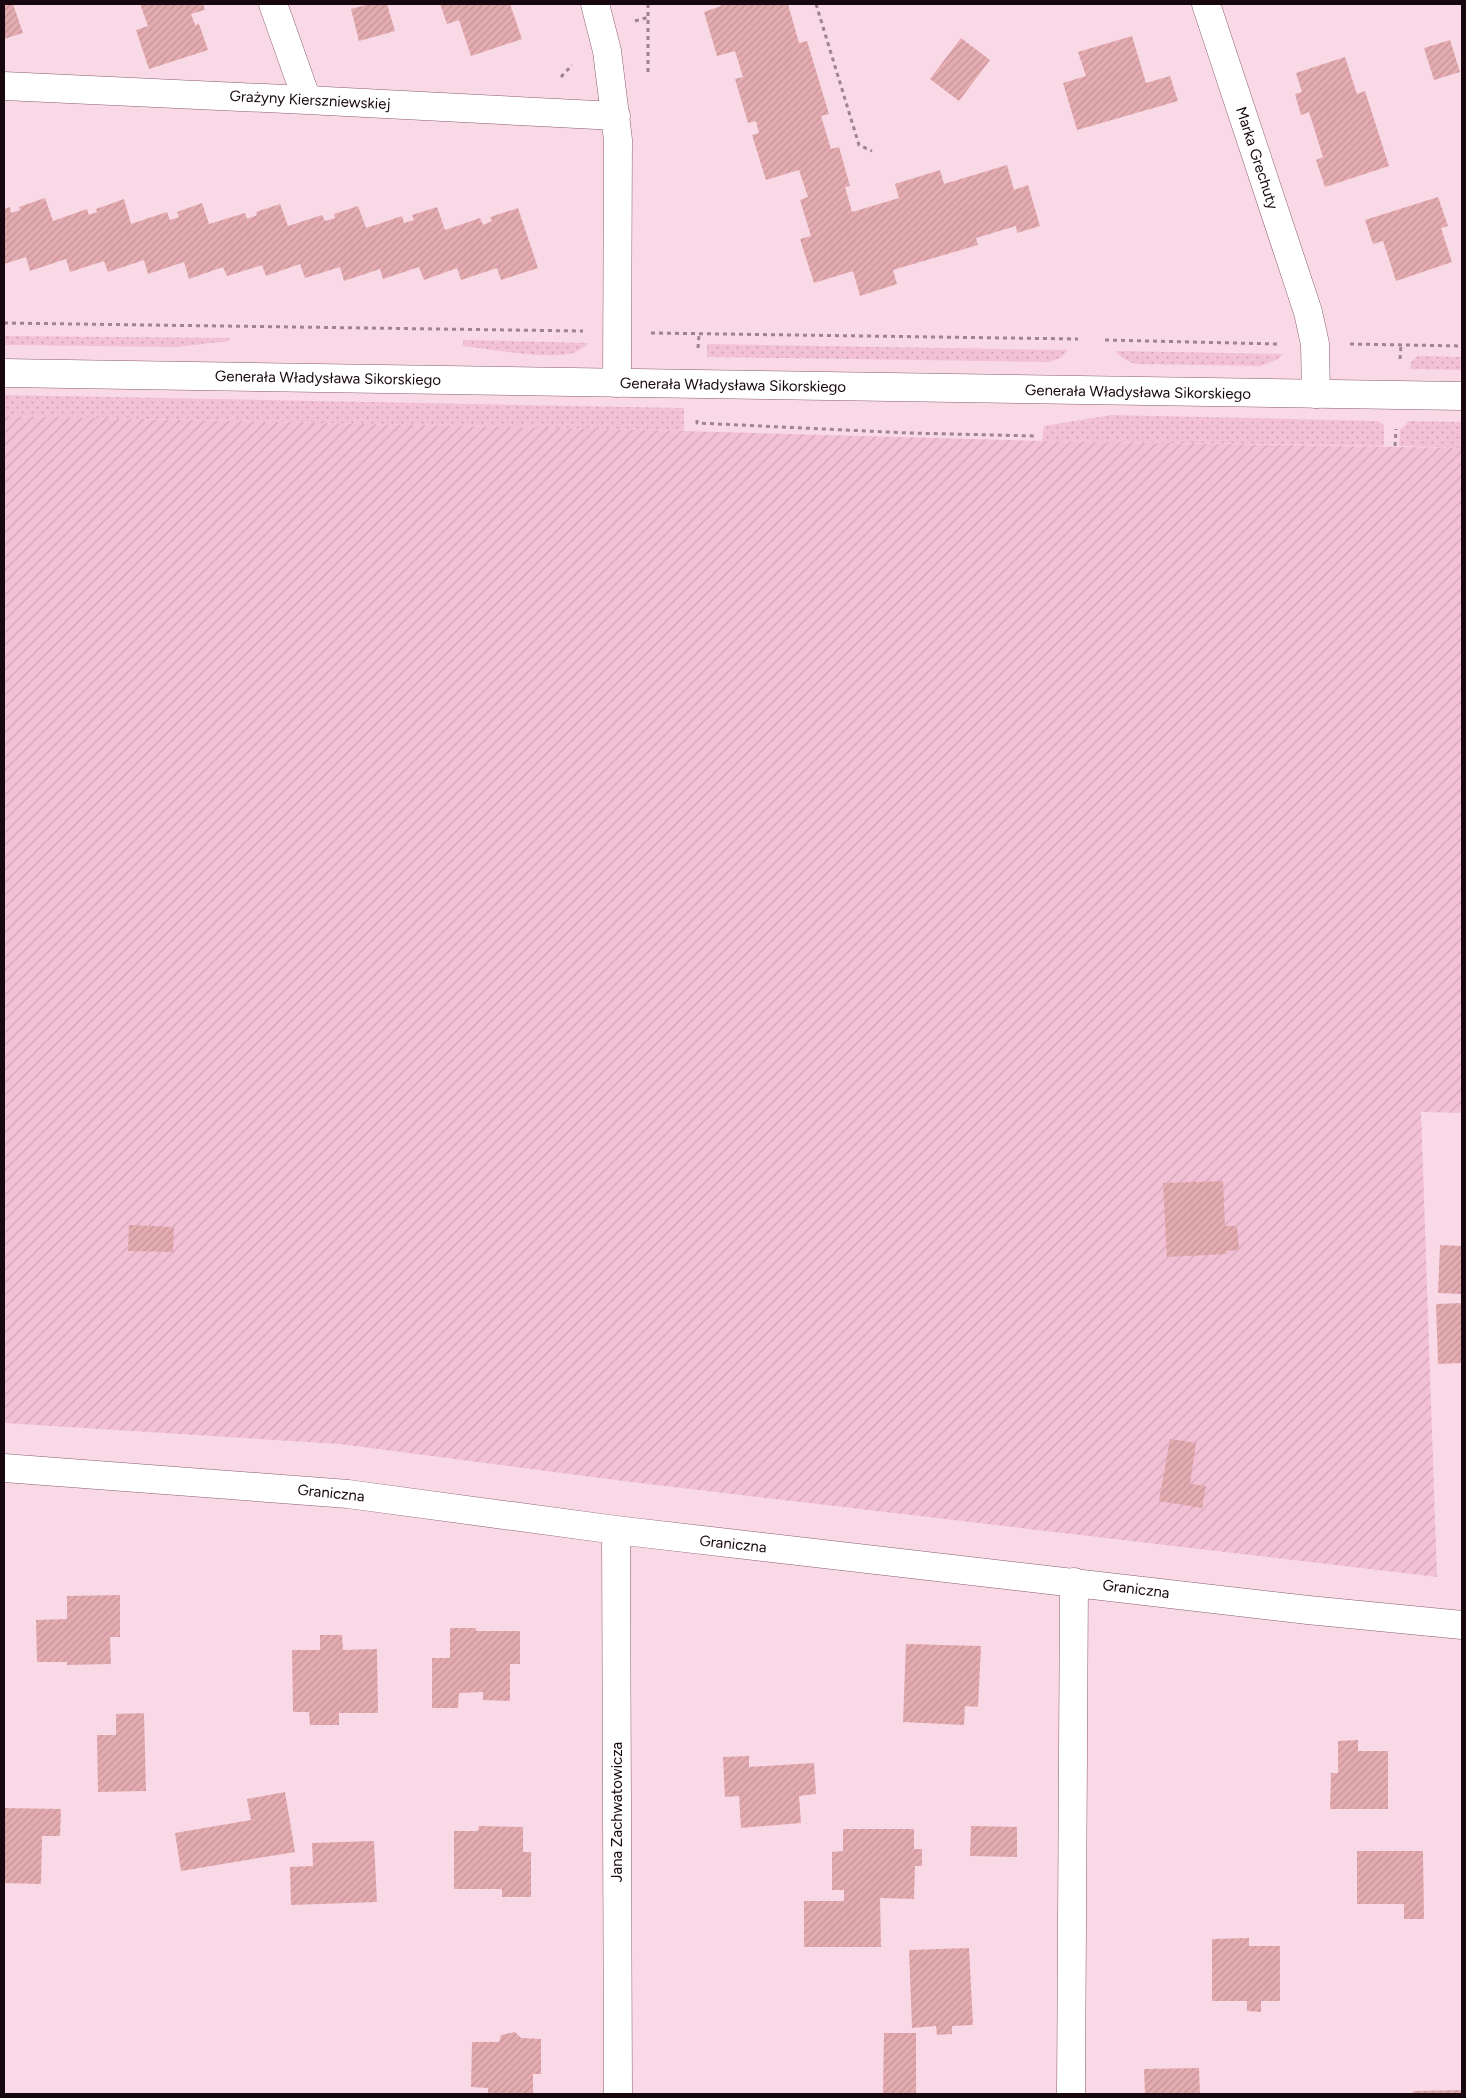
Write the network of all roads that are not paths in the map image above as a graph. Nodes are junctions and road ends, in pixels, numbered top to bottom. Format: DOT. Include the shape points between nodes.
graph roads {
  1 [pos="273,4"];
  2 [pos="595,4"];
  3 [pos="1206,4"];
  4 [pos="4,86"];
  5 [pos="308,100"];
  6 [pos="616,116"];
  7 [pos="4,373"];
  8 [pos="617,383"];
  9 [pos="1316,394"];
  10 [pos="1462,396"];
  11 [pos="4,1468"];
  12 [pos="616,1530"];
  13 [pos="1074,1582"];
  14 [pos="1462,1625"];
  15 [pos="618,2094"];
  16 [pos="1071,2094"];
  1 -- 5 [label="street"];
  2 -- 6 [label="street" via="607,50"];
  3 -- 9 [label="street, Marka Grechuty" via="1308,312 1315,344"];
  4 -- 5 [label="street, Grażyny Kierszniewskiej"];
  5 -- 6 [label="street, Grażyny Kierszniewskiej"];
  6 -- 8 [label="street" via="619,162"];
  7 -- 8 [label="street, Generała Władysława Sikorskiego"];
  8 -- 9 [label="street, Generała Władysława Sikorskiego"];
  9 -- 10 [label="street, Generała Władysława Sikorskiego"];
  11 -- 12 [label="street, Graniczna" via="348,1494"];
  12 -- 13 [label="street, Graniczna"];
  12 -- 15 [label="street, Jana Zachwatowicza"];
  13 -- 14 [label="street, Graniczna"];
  13 -- 16 [label="street"];
}
